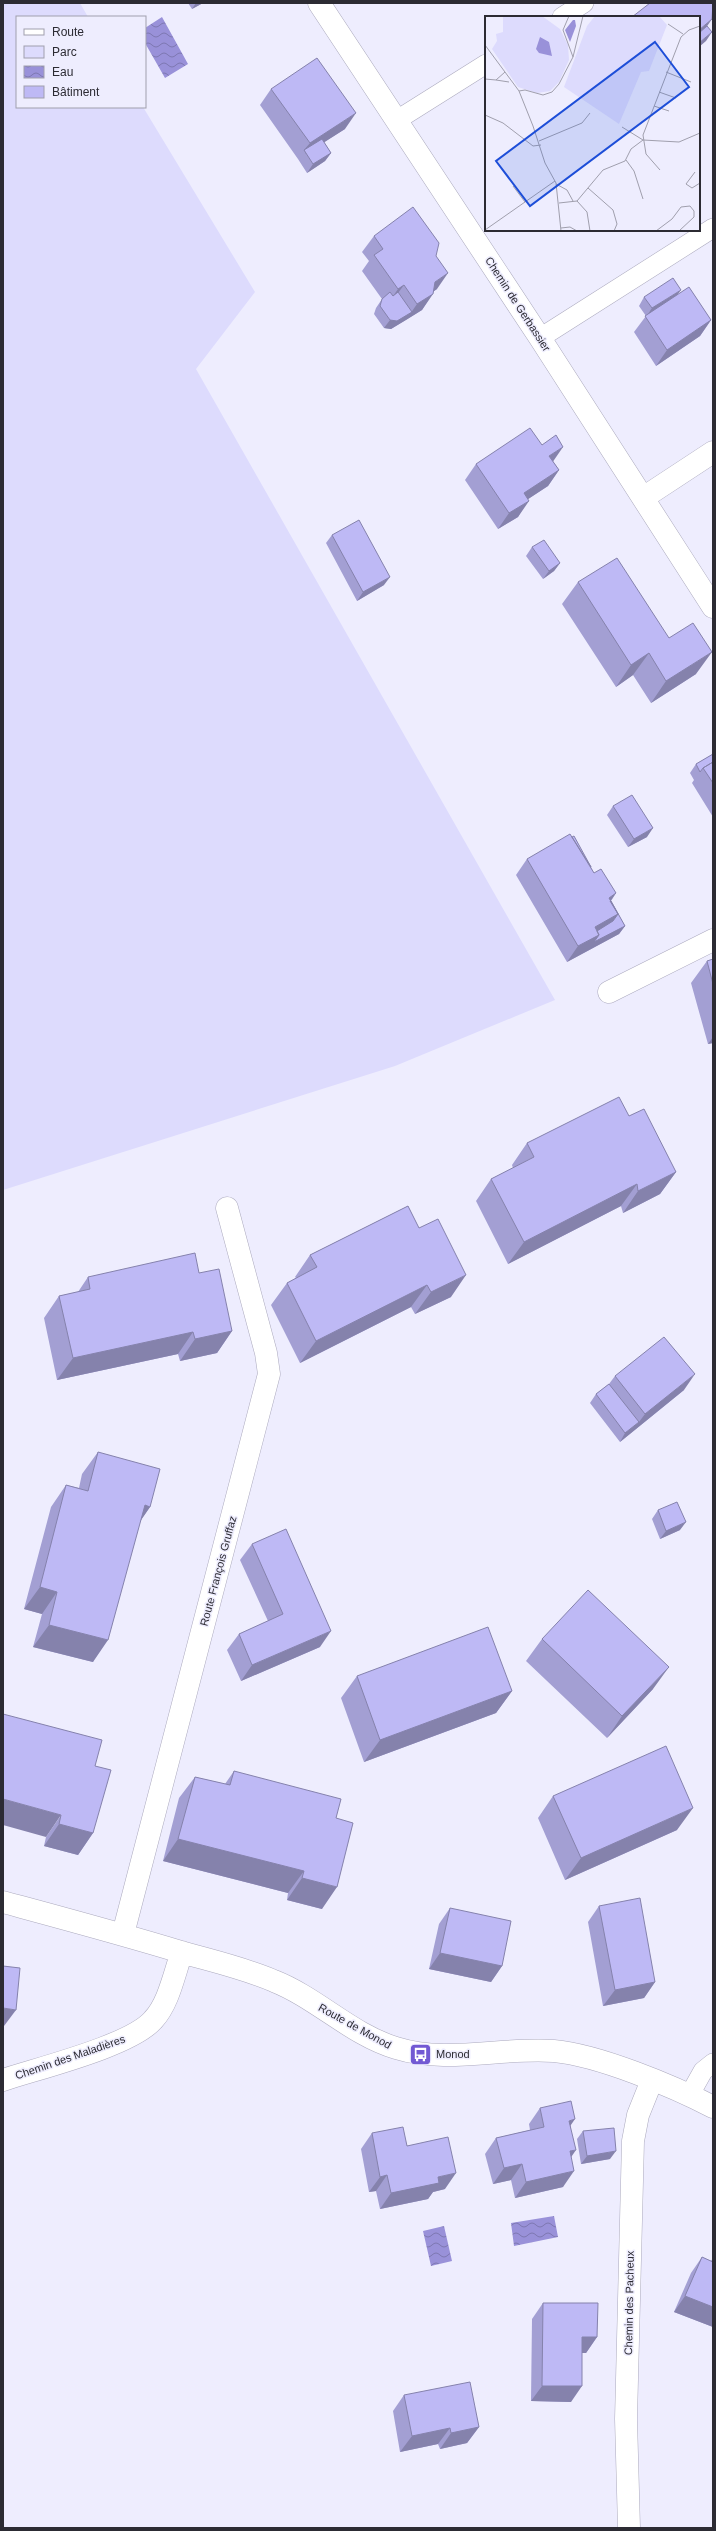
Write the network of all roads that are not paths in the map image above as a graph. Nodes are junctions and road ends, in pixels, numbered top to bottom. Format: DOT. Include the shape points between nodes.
graph roads {
  1 [pos="319,3"];
  2 [pos="584,3"];
  3 [pos="564,16"];
  4 [pos="485,65"];
  5 [pos="397,120"];
  6 [pos="713,228"];
  7 [pos="540,338"];
  8 [pos="713,452"];
  9 [pos="643,498"];
  10 [pos="713,607"];
  11 [pos="713,940"];
  12 [pos="609,992"];
  13 [pos="228,1208"];
  14 [pos="3,1902"];
  15 [pos="123,1934"];
  16 [pos="182,1952"];
  17 [pos="713,2063"];
  18 [pos="3,2080"];
  19 [pos="652,2080"];
  20 [pos="689,2096"];
  21 [pos="713,2107"];
  22 [pos="629,2528"];
  1 -- 5 [label="street, Chemin de Gerbassier"];
  2 -- 3 [label="lane"];
  4 -- 5 [label="lane"];
  5 -- 7 [label="street, Chemin de Gerbassier"];
  6 -- 7 [label="lane"];
  7 -- 9 [label="street, Chemin de Gerbassier"];
  8 -- 9 [label="street"];
  9 -- 10 [label="street, Chemin de Gerbassier"];
  11 -- 12 [label="street"];
  13 -- 15 [label="street, Route François Gruffaz" via="266,1353 269,1374"];
  14 -- 15 [label="street, Route de Monod"];
  15 -- 16 [label="street, Route de Monod"];
  16 -- 18 [label="street, Chemin des Maladières" via="162,2008 153,2020 137,2032 119,2042"];
  16 -- 19 [label="street, Route de Monod" via="275,1981 395,2048 420,2054 458,2055 555,2052 588,2059"];
  17 -- 20 [label="lane" via="703,2071"];
  19 -- 20 [label="street, Route de Monod"];
  19 -- 22 [label="street, Chemin des Pacheux" via="638,2115 633,2141 626,2418"];
  20 -- 21 [label="street, Route de Monod"];
}
